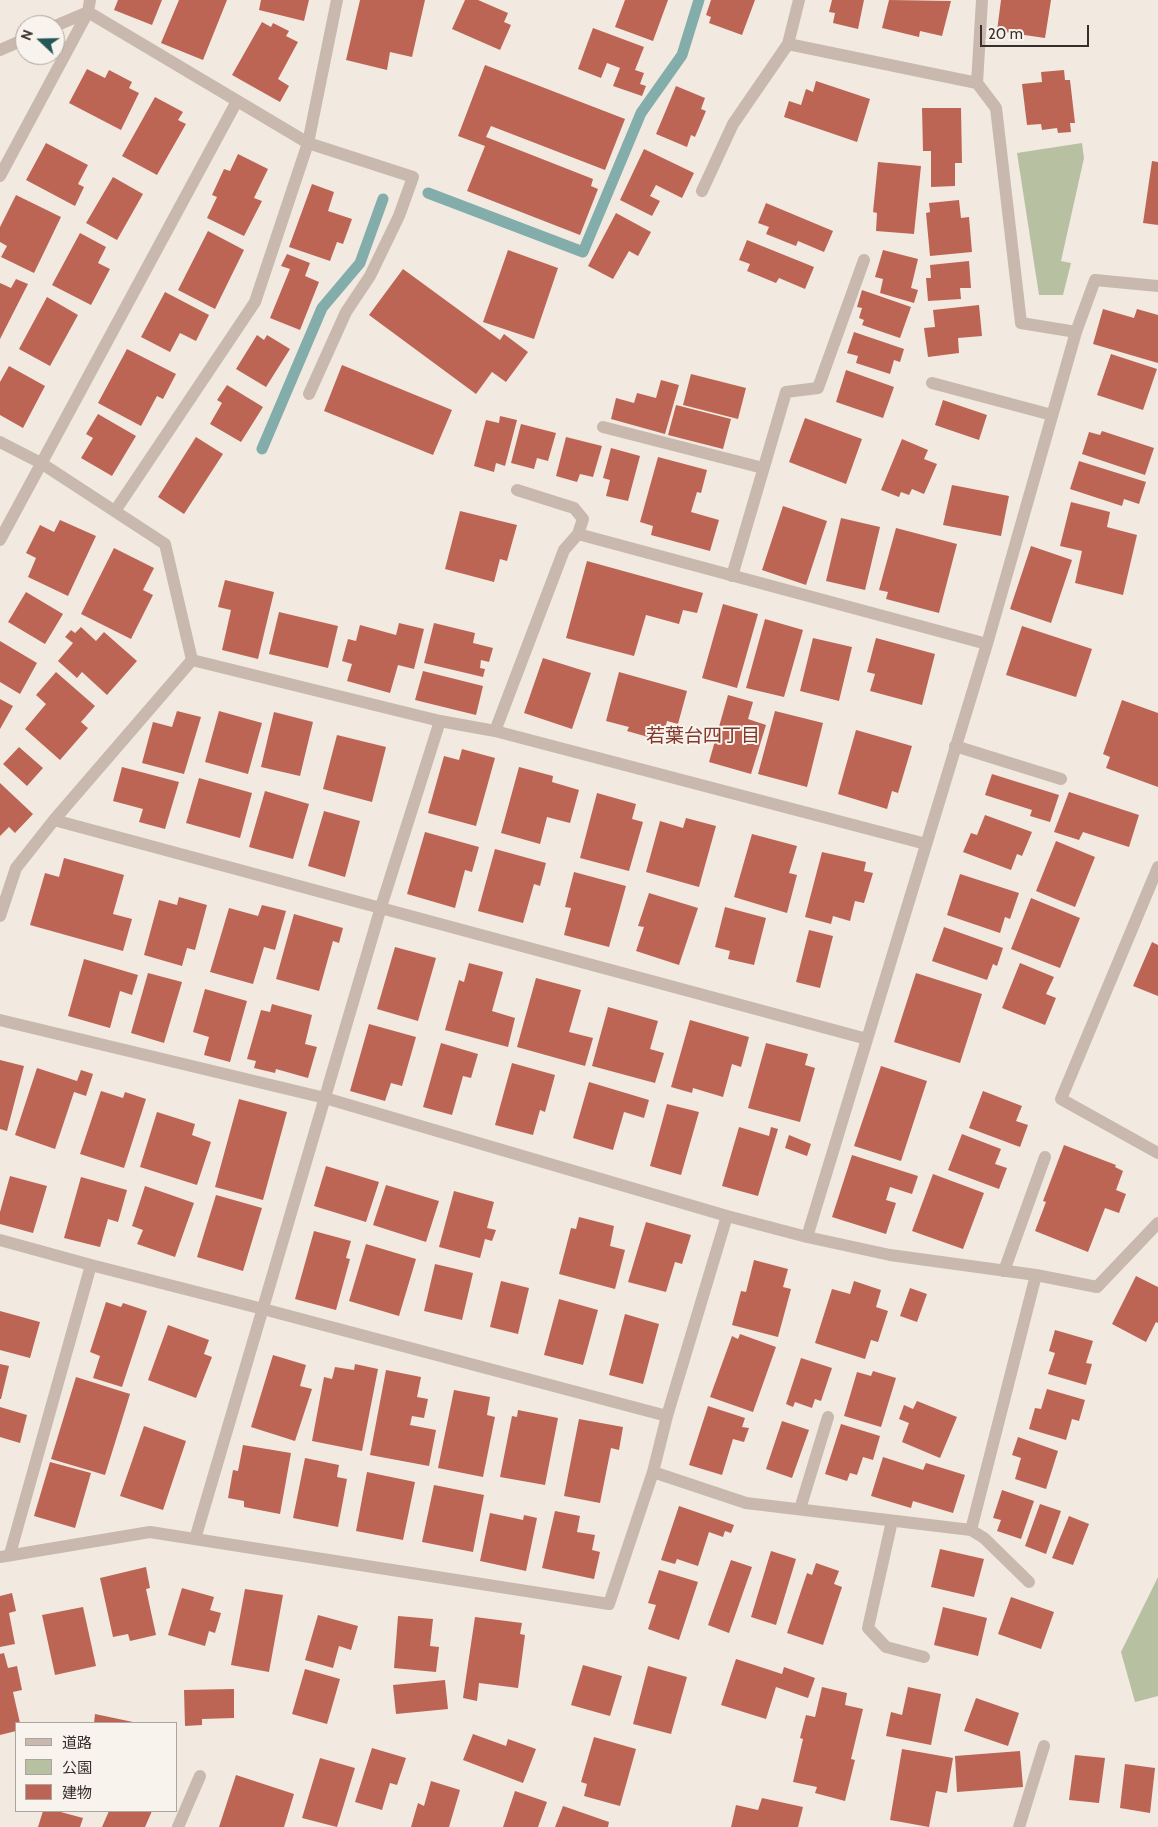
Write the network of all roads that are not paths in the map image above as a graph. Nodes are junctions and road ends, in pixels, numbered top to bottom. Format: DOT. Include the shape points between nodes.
graph roads {
  1 [pos="337,0"];
  2 [pos="799,0"];
  3 [pos="982,0"];
  4 [pos="89,6"];
  5 [pos="65,20"];
  6 [pos="15,43"];
  7 [pos="788,44"];
  8 [pos="0,50"];
  9 [pos="977,83"];
  10 [pos="237,102"];
  11 [pos="308,143"];
  12 [pos="0,176"];
  13 [pos="702,190"];
  14 [pos="864,260"];
  15 [pos="1158,286"];
  16 [pos="1076,332"];
  17 [pos="932,383"];
  18 [pos="309,394"];
  19 [pos="1052,415"];
  20 [pos="603,427"];
  21 [pos="0,442"];
  22 [pos="42,463"];
  23 [pos="764,468"];
  24 [pos="516,490"];
  25 [pos="115,510"];
  26 [pos="578,534"];
  27 [pos="0,540"];
  28 [pos="732,576"];
  29 [pos="987,644"];
  30 [pos="192,660"];
  31 [pos="440,721"];
  32 [pos="495,731"];
  33 [pos="955,746"];
  34 [pos="1061,780"];
  35 [pos="54,820"];
  36 [pos="926,844"];
  37 [pos="1158,867"];
  38 [pos="381,907"];
  39 [pos="0,916"];
  40 [pos="0,1020"];
  41 [pos="867,1039"];
  42 [pos="325,1098"];
  43 [pos="1158,1153"];
  44 [pos="1045,1157"];
  45 [pos="727,1216"];
  46 [pos="1158,1223"];
  47 [pos="807,1237"];
  48 [pos="0,1240"];
  49 [pos="91,1266"];
  50 [pos="1004,1271"];
  51 [pos="1036,1276"];
  52 [pos="263,1309"];
  53 [pos="667,1416"];
  54 [pos="828,1417"];
  55 [pos="653,1472"];
  56 [pos="800,1509"];
  57 [pos="892,1521"];
  58 [pos="971,1530"];
  59 [pos="195,1539"];
  60 [pos="5,1555"];
  61 [pos="1029,1582"];
  62 [pos="924,1657"];
  63 [pos="1044,1746"];
  64 [pos="200,1776"];
  65 [pos="178,1827"];
  66 [pos="1019,1827"];
  1 -- 11 [label="street"];
  2 -- 7 [label="street"];
  3 -- 9 [label="street"];
  4 -- 5 [label="street"];
  4 -- 10 [label="street"];
  4 -- 12 [label="street"];
  6 -- 8 [label="street"];
  7 -- 9 [label="street"];
  7 -- 13 [label="street" via="734,124"];
  9 -- 16 [label="street" via="996,108 1021,323"];
  10 -- 11 [label="street"];
  10 -- 22 [label="street"];
  11 -- 18 [label="street" via="413,177 399,216 370,276 346,312"];
  11 -- 25 [label="street" via="255,302"];
  14 -- 23 [label="street" via="818,388 786,392"];
  15 -- 16 [label="street" via="1095,280"];
  16 -- 19 [label="street"];
  17 -- 19 [label="street"];
  19 -- 29 [label="street"];
  20 -- 23 [label="street"];
  21 -- 22 [label="street"];
  22 -- 25 [label="street"];
  22 -- 27 [label="street"];
  23 -- 28 [label="street"];
  24 -- 26 [label="street" via="574,508 583,519"];
  25 -- 30 [label="street" via="165,544"];
  26 -- 28 [label="street"];
  26 -- 32 [label="street" via="564,550"];
  28 -- 29 [label="street"];
  29 -- 33 [label="street"];
  30 -- 31 [label="street"];
  30 -- 35 [label="street"];
  31 -- 32 [label="street"];
  31 -- 38 [label="street"];
  32 -- 36 [label="street"];
  33 -- 34 [label="street"];
  33 -- 36 [label="street"];
  35 -- 38 [label="street"];
  35 -- 39 [label="street" via="16,868"];
  36 -- 41 [label="street"];
  37 -- 43 [label="street" via="1061,1099"];
  38 -- 41 [label="street"];
  38 -- 42 [label="street"];
  40 -- 42 [label="street"];
  41 -- 47 [label="street"];
  42 -- 45 [label="street"];
  42 -- 52 [label="street"];
  44 -- 50 [label="street"];
  45 -- 47 [label="street"];
  45 -- 53 [label="street"];
  46 -- 51 [label="street" via="1097,1287"];
  47 -- 50 [label="street" via="890,1255"];
  48 -- 49 [label="street"];
  49 -- 52 [label="street"];
  49 -- 60 [label="street"];
  50 -- 51 [label="street"];
  51 -- 58 [label="street"];
  52 -- 53 [label="street"];
  52 -- 59 [label="street"];
  53 -- 55 [label="street"];
  54 -- 56 [label="street"];
  55 -- 56 [label="street" via="746,1503"];
  55 -- 59 [label="street" via="610,1604"];
  56 -- 57 [label="street"];
  57 -- 58 [label="street"];
  57 -- 62 [label="street" via="868,1628 886,1647"];
  58 -- 61 [label="street" via="984,1538"];
  59 -- 60 [label="street" via="150,1532"];
  63 -- 66 [label="street"];
  64 -- 65 [label="street"];
}
